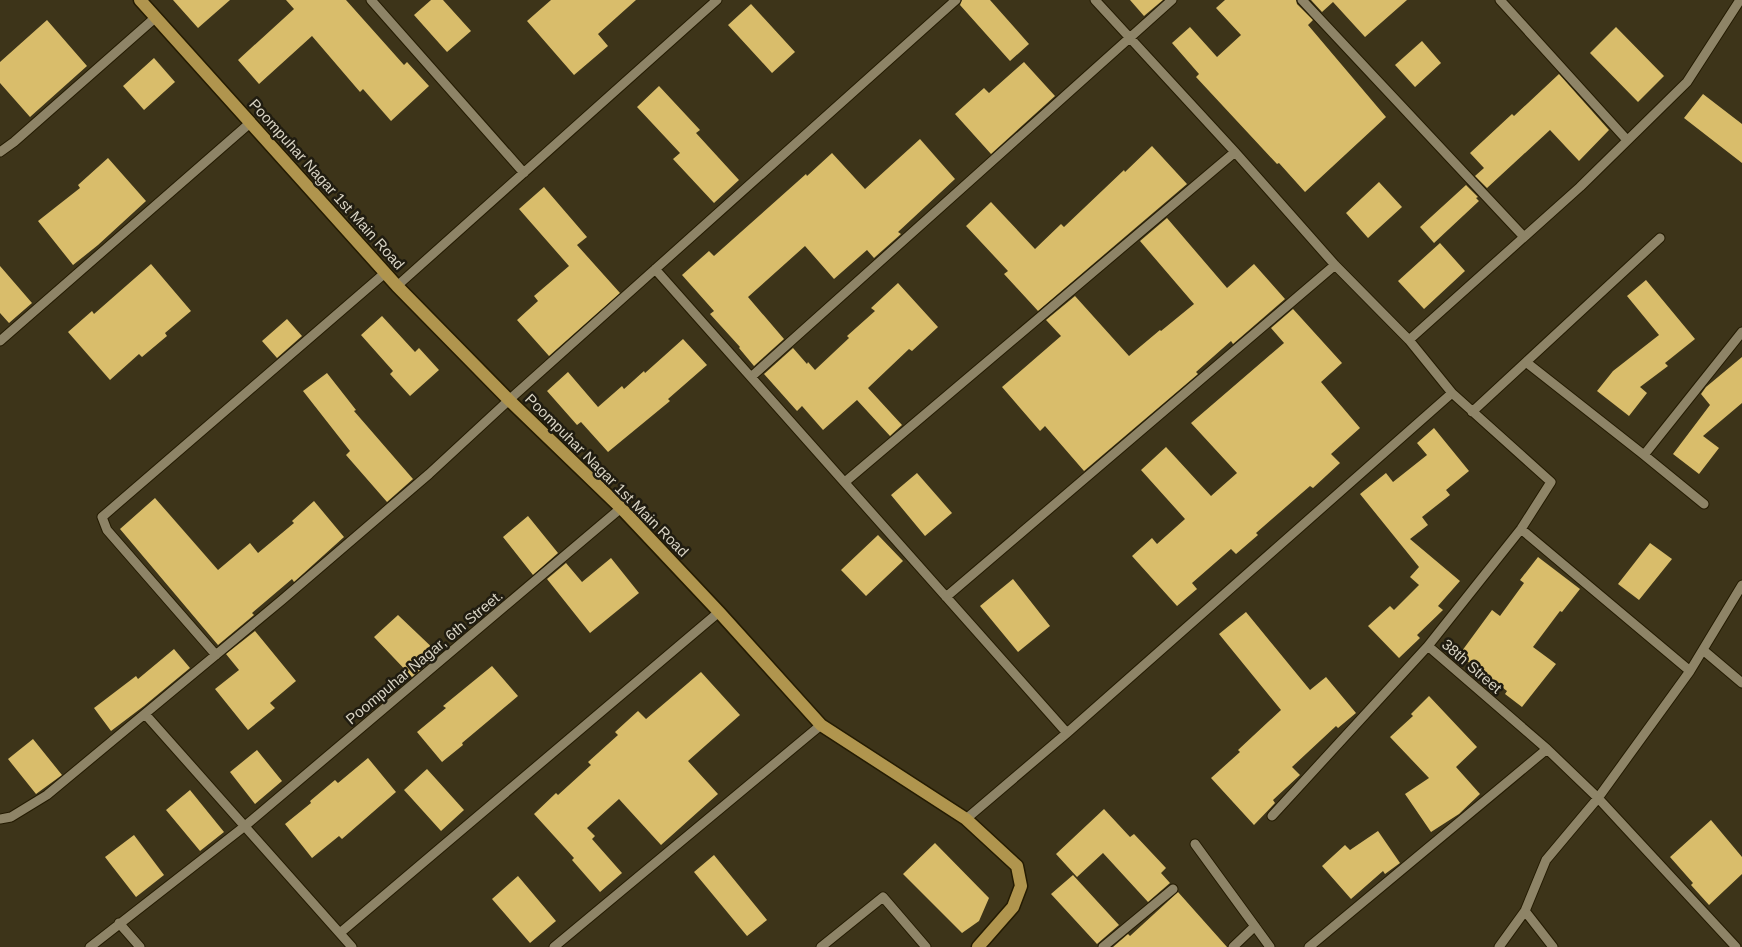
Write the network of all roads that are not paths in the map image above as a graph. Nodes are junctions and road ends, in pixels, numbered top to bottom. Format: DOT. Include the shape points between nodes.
graph roads {
  1 [pos="140,0"];
  2 [pos="717,0"];
  3 [pos="956,0"];
  4 [pos="1095,0"];
  5 [pos="1172,0"];
  6 [pos="1302,0"];
  7 [pos="1500,0"];
  8 [pos="1740,0"];
  9 [pos="375,1"];
  10 [pos="156,17"];
  11 [pos="1129,38"];
  12 [pos="250,122"];
  13 [pos="1627,140"];
  14 [pos="0,152"];
  15 [pos="1235,152"];
  16 [pos="524,173"];
  17 [pos="1524,237"];
  18 [pos="1660,238"];
  19 [pos="1334,265"];
  20 [pos="655,269"];
  21 [pos="385,273"];
  22 [pos="397,286"];
  23 [pos="1742,332"];
  24 [pos="1410,340"];
  25 [pos="0,341"];
  26 [pos="1526,362"];
  27 [pos="751,376"];
  28 [pos="1452,393"];
  29 [pos="509,400"];
  30 [pos="1472,412"];
  31 [pos="1644,455"];
  32 [pos="845,482"];
  33 [pos="1704,504"];
  34 [pos="621,508"];
  35 [pos="1521,529"];
  36 [pos="1742,585"];
  37 [pos="946,597"];
  38 [pos="719,612"];
  39 [pos="1428,646"];
  40 [pos="1703,650"];
  41 [pos="216,655"];
  42 [pos="1690,671"];
  43 [pos="1742,683"];
  44 [pos="145,714"];
  45 [pos="821,725"];
  46 [pos="1067,733"];
  47 [pos="1547,749"];
  48 [pos="1598,798"];
  49 [pos="1272,816"];
  50 [pos="0,819"];
  51 [pos="966,819"];
  52 [pos="245,826"];
  53 [pos="1195,844"];
  54 [pos="1173,889"];
  55 [pos="1525,912"];
  56 [pos="119,923"];
  57 [pos="1255,926"];
  58 [pos="340,933"];
  59 [pos="557,946"];
  60 [pos="90,947"];
  61 [pos="140,947"];
  62 [pos="352,947"];
  63 [pos="821,947"];
  64 [pos="926,947"];
  65 [pos="978,947"];
  66 [pos="1103,947"];
  67 [pos="1233,947"];
  68 [pos="1270,947"];
  69 [pos="1309,947"];
  70 [pos="1500,947"];
  71 [pos="1553,947"];
  72 [pos="1736,947"];
  1 -- 10 [label="main road, Poompuhar Nagar 1st Main Road"];
  2 -- 16 [label="street"];
  3 -- 20 [label="street"];
  4 -- 11 [label="street, 38th Street"];
  5 -- 11 [label="street"];
  6 -- 17 [label="street"];
  7 -- 13 [label="street"];
  8 -- 13 [label="street" via="1687,82"];
  9 -- 16 [label="street"];
  10 -- 12 [label="main road, Poompuhar Nagar 1st Main Road"];
  10 -- 14 [label="street"];
  11 -- 15 [label="street, 38th Street"];
  11 -- 27 [label="street"];
  12 -- 21 [label="main road, Poompuhar Nagar 1st Main Road"];
  12 -- 25 [label="street"];
  13 -- 17 [label="street"];
  15 -- 19 [label="street, 38th Street"];
  15 -- 32 [label="street"];
  16 -- 22 [label="street"];
  17 -- 24 [label="street"];
  18 -- 26 [label="street"];
  19 -- 24 [label="street, 38th Street"];
  19 -- 37 [label="street"];
  20 -- 27 [label="street"];
  20 -- 29 [label="street"];
  21 -- 22 [label="main road, Poompuhar Nagar 1st Main Road"];
  21 -- 41 [label="street" via="102,517 107,530"];
  22 -- 29 [label="main road, Poompuhar Nagar 1st Main Road"];
  23 -- 31 [label="street"];
  24 -- 28 [label="street, 38th Street"];
  26 -- 30 [label="street"];
  26 -- 31 [label="street"];
  27 -- 32 [label="street"];
  28 -- 30 [label="street, 38th Street"];
  28 -- 46 [label="street"];
  29 -- 34 [label="main road, Poompuhar Nagar 1st Main Road"];
  29 -- 41 [label="street" via="429,474"];
  30 -- 35 [label="street, 38th Street" via="1551,482"];
  31 -- 33 [label="street"];
  32 -- 37 [label="street"];
  34 -- 38 [label="main road, Poompuhar Nagar 1st Main Road"];
  34 -- 52 [label="street, Poompuhar Nagar, 6th Street."];
  35 -- 39 [label="street, 38th Street"];
  35 -- 42 [label="street"];
  36 -- 40 [label="street"];
  37 -- 46 [label="street"];
  38 -- 45 [label="main road, Poompuhar Nagar 1st Main Road"];
  38 -- 58 [label="street"];
  39 -- 47 [label="street, 38th Street"];
  39 -- 49 [label="street"];
  40 -- 42 [label="street"];
  40 -- 43 [label="street"];
  41 -- 44 [label="street"];
  42 -- 48 [label="street"];
  44 -- 50 [label="street" via="47,795 11,817"];
  44 -- 52 [label="street"];
  45 -- 51 [label="main road, Poompuhar Nagar 1st Main Road"];
  45 -- 59 [label="street"];
  46 -- 51 [label="street"];
  47 -- 48 [label="street, 38th Street"];
  47 -- 69 [label="street"];
  48 -- 55 [label="street" via="1546,860"];
  48 -- 72 [label="street, 38th Street"];
  51 -- 65 [label="main road, Poompuhar Nagar 1st Main Road" via="1017,866 1021,886 1012,907"];
  52 -- 56 [label="street, Poompuhar Nagar, 6th Street."];
  52 -- 58 [label="street"];
  53 -- 57 [label="street"];
  54 -- 66 [label="street"];
  55 -- 70 [label="street"];
  55 -- 71 [label="street"];
  56 -- 60 [label="street, Poompuhar Nagar, 6th Street."];
  56 -- 61 [label="street"];
  57 -- 67 [label="street"];
  57 -- 68 [label="street"];
  58 -- 62 [label="street"];
  63 -- 64 [label="street" via="883,897"];
}
